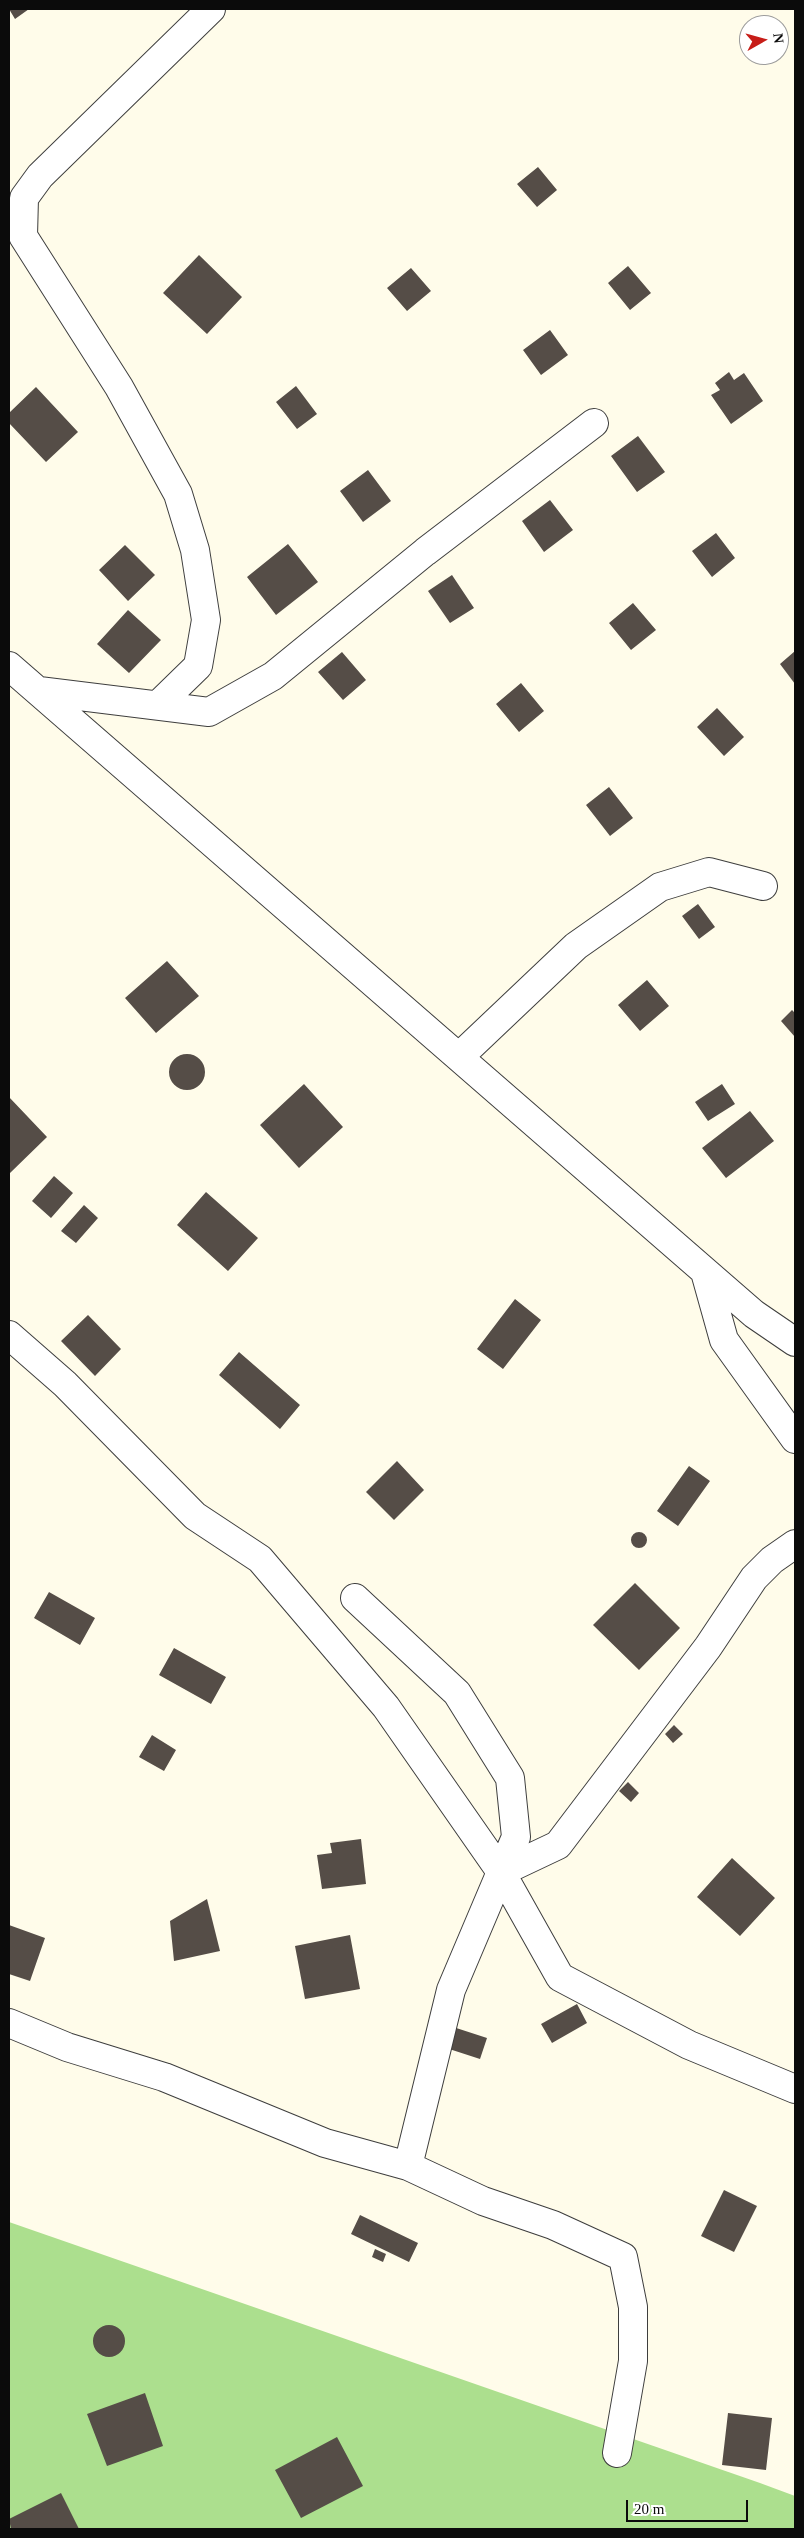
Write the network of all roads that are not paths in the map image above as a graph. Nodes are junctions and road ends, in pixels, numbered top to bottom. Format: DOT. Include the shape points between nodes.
graph roads {
  1 [pos="211,9"];
  2 [pos="16,227"];
  3 [pos="594,423"];
  4 [pos="9,666"];
  5 [pos="39,691"];
  6 [pos="158,705"];
  7 [pos="763,886"];
  8 [pos="459,1058"];
  9 [pos="705,1272"];
  10 [pos="9,1335"];
  11 [pos="795,1342"];
  12 [pos="795,1440"];
  13 [pos="795,1544"];
  14 [pos="354,1598"];
  15 [pos="501,1872"];
  16 [pos="9,2022"];
  17 [pos="795,2089"];
  18 [pos="408,2166"];
  19 [pos="617,2453"];
  1 -- 2 [label="street" via="40,176 24,198"];
  2 -- 6 [label="street" via="119,387 178,494 195,550 206,620 198,666"];
  3 -- 6 [label="street" via="425,552 273,676 209,712"];
  4 -- 5 [label="street"];
  5 -- 6 [label="street"];
  5 -- 8 [label="street"];
  7 -- 8 [label="street" via="709,872 660,887 576,946"];
  8 -- 9 [label="street"];
  9 -- 11 [label="street" via="754,1314"];
  9 -- 12 [label="street" via="724,1340"];
  10 -- 15 [label="street" via="65,1384 195,1516 260,1559 386,1707"];
  13 -- 15 [label="street" via="754,1578 708,1647 558,1845"];
  14 -- 15 [label="street" via="457,1693 510,1778 516,1837"];
  15 -- 17 [label="street" via="560,1977 689,2044"];
  15 -- 18 [label="street" via="451,1990"];
  16 -- 18 [label="street" via="67,2047 164,2077 325,2143"];
  18 -- 19 [label="street" via="484,2201 553,2226 623,2257 633,2307 634,2361"];
}
